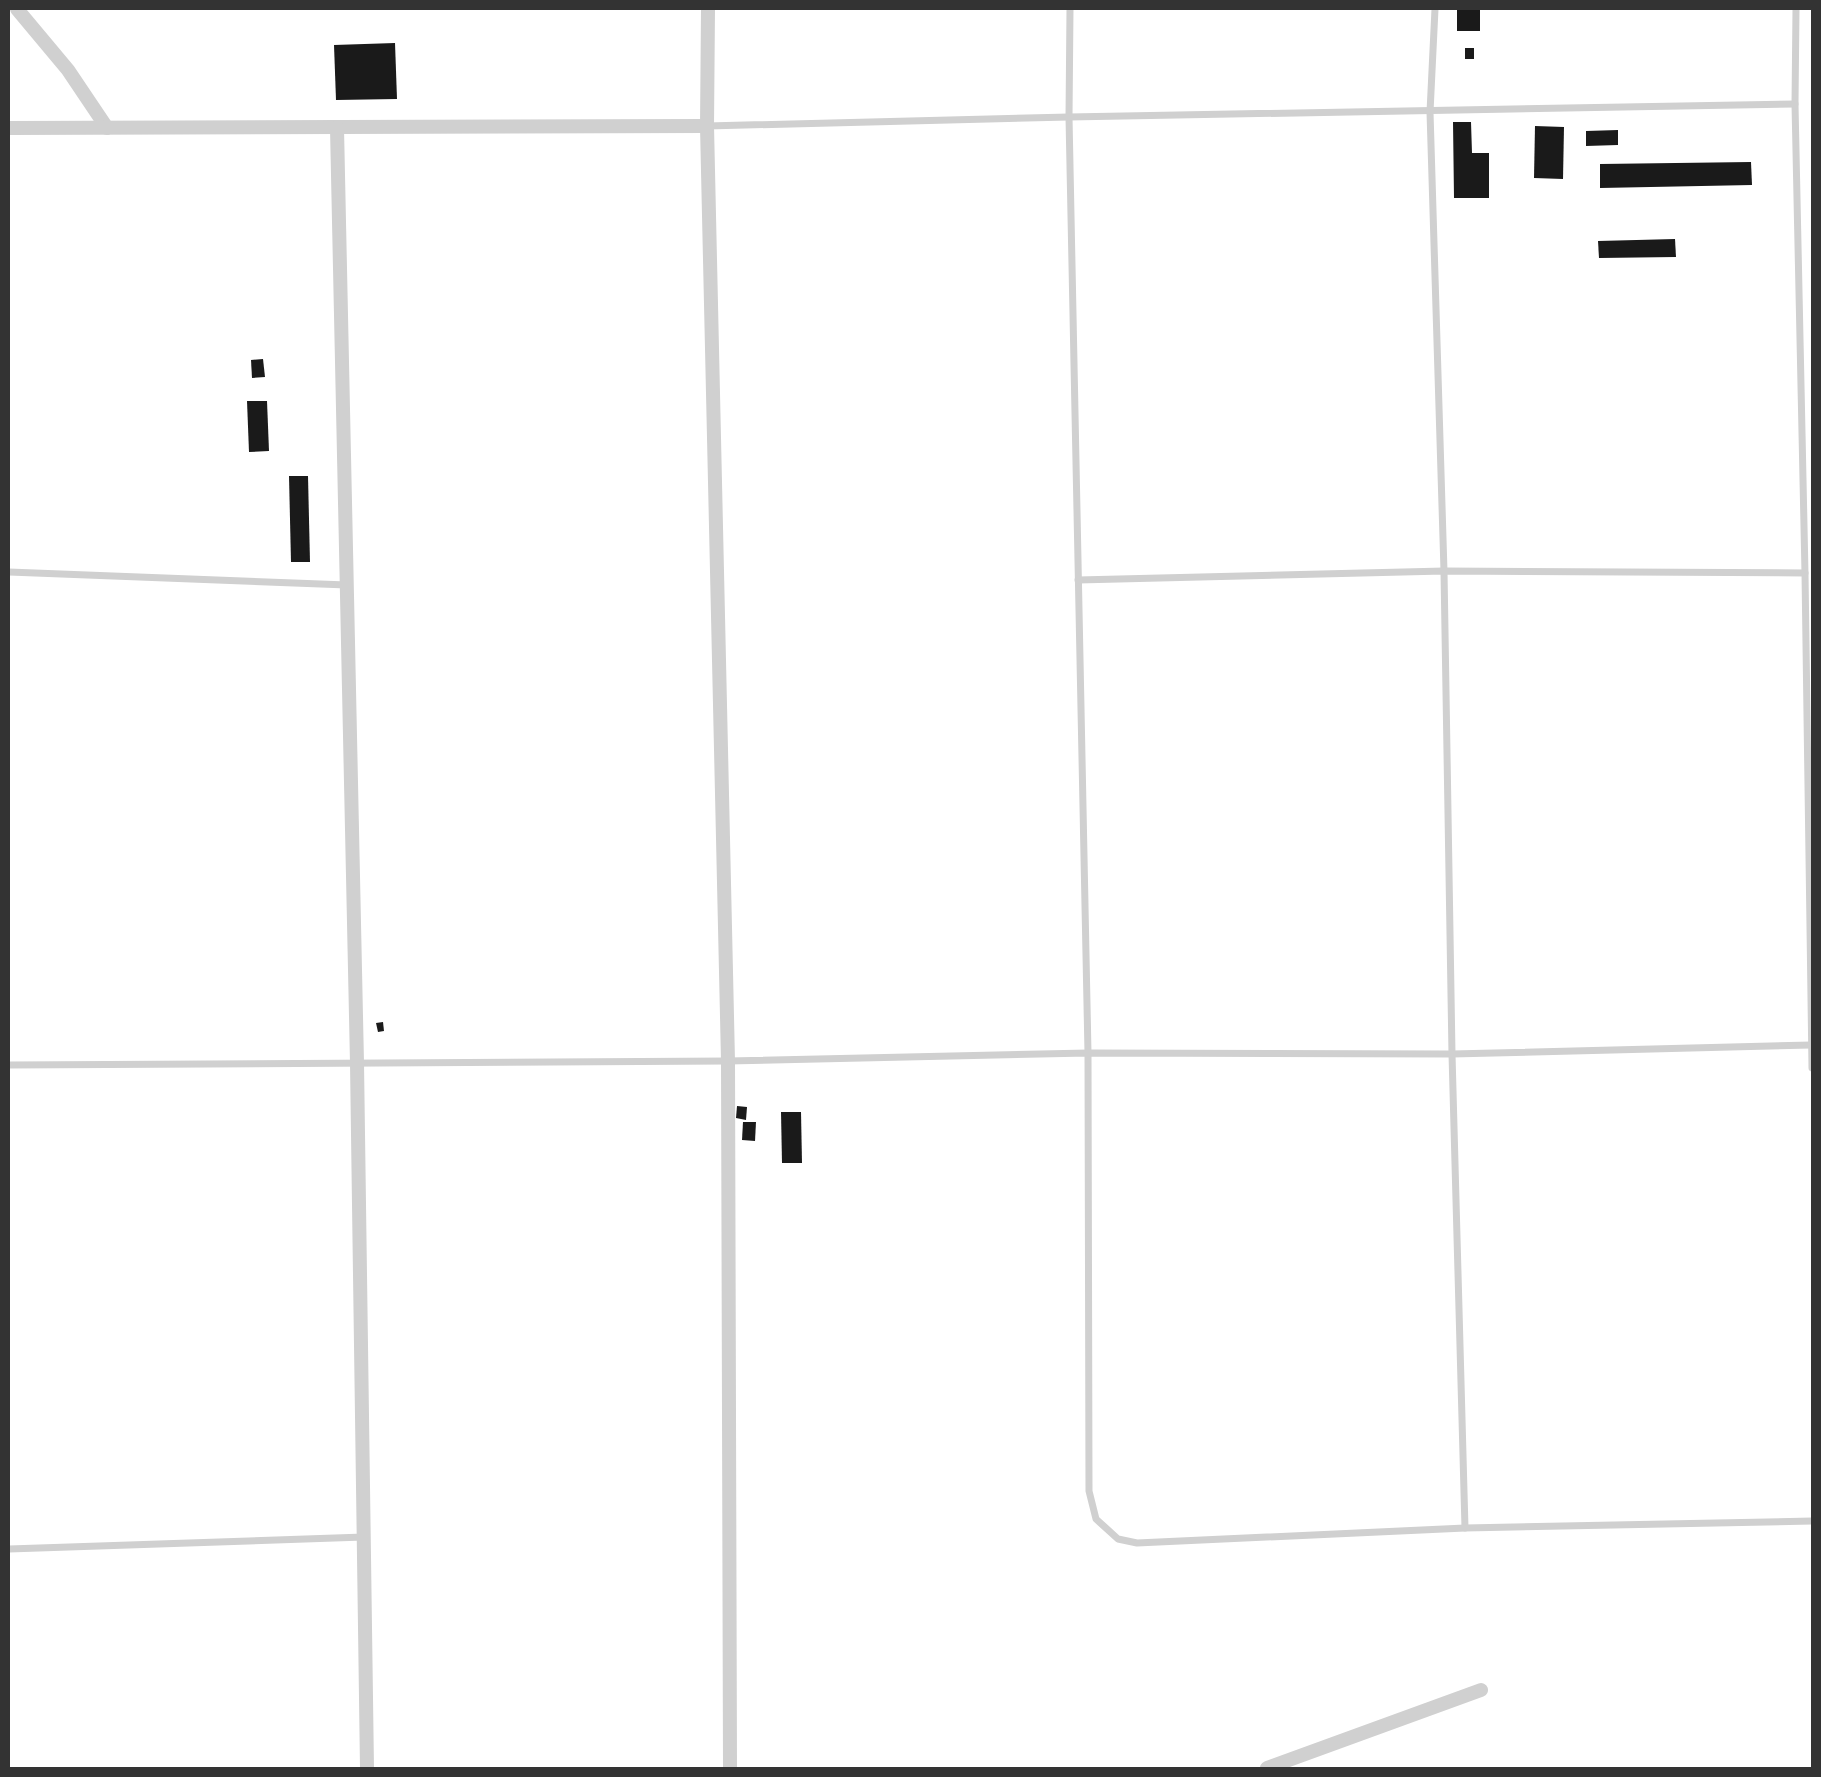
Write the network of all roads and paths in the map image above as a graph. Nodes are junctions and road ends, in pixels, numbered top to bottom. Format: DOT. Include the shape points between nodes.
graph roads {
  1 [pos="17,9"];
  2 [pos="708,9"];
  3 [pos="1070,9"];
  4 [pos="1435,9"];
  5 [pos="1796,9"];
  6 [pos="1795,104"];
  7 [pos="1430,112"];
  8 [pos="1069,117"];
  9 [pos="707,126"];
  10 [pos="9,128"];
  11 [pos="106,128"];
  12 [pos="337,128"];
  13 [pos="1444,571"];
  14 [pos="9,572"];
  15 [pos="1805,573"];
  16 [pos="1078,580"];
  17 [pos="346,586"];
  18 [pos="1812,1045"];
  19 [pos="1088,1053"];
  20 [pos="1452,1054"];
  21 [pos="728,1061"];
  22 [pos="356,1063"];
  23 [pos="9,1065"];
  24 [pos="1812,1068"];
  25 [pos="1812,1521"];
  26 [pos="1465,1528"];
  27 [pos="364,1537"];
  28 [pos="9,1549"];
  29 [pos="1482,1690"];
  30 [pos="367,1768"];
  31 [pos="730,1768"];
  32 [pos="1267,1768"];
  1 -- 11 [label="street" via="68,70"];
  2 -- 9 [label="street"];
  3 -- 8 [label="lane"];
  4 -- 7 [label="lane"];
  5 -- 6 [label="lane"];
  6 -- 7 [label="lane"];
  6 -- 15 [label="lane"];
  7 -- 8 [label="lane"];
  7 -- 13 [label="lane"];
  8 -- 9 [label="lane"];
  8 -- 16 [label="lane"];
  9 -- 12 [label="street"];
  9 -- 21 [label="street"];
  10 -- 11 [label="street"];
  11 -- 12 [label="street"];
  12 -- 17 [label="street"];
  13 -- 15 [label="lane"];
  13 -- 16 [label="lane"];
  13 -- 20 [label="lane"];
  14 -- 17 [label="lane"];
  15 -- 18 [label="lane"];
  16 -- 19 [label="lane"];
  17 -- 22 [label="street"];
  18 -- 20 [label="lane"];
  18 -- 24 [label="lane"];
  19 -- 20 [label="lane"];
  19 -- 21 [label="lane"];
  19 -- 26 [label="lane" via="1089,1491 1096,1519 1118,1539 1137,1543"];
  20 -- 26 [label="lane"];
  21 -- 22 [label="lane"];
  21 -- 31 [label="street"];
  22 -- 23 [label="lane"];
  22 -- 27 [label="street"];
  25 -- 26 [label="lane"];
  27 -- 28 [label="lane"];
  27 -- 30 [label="street"];
  29 -- 32 [label="street"];
}
